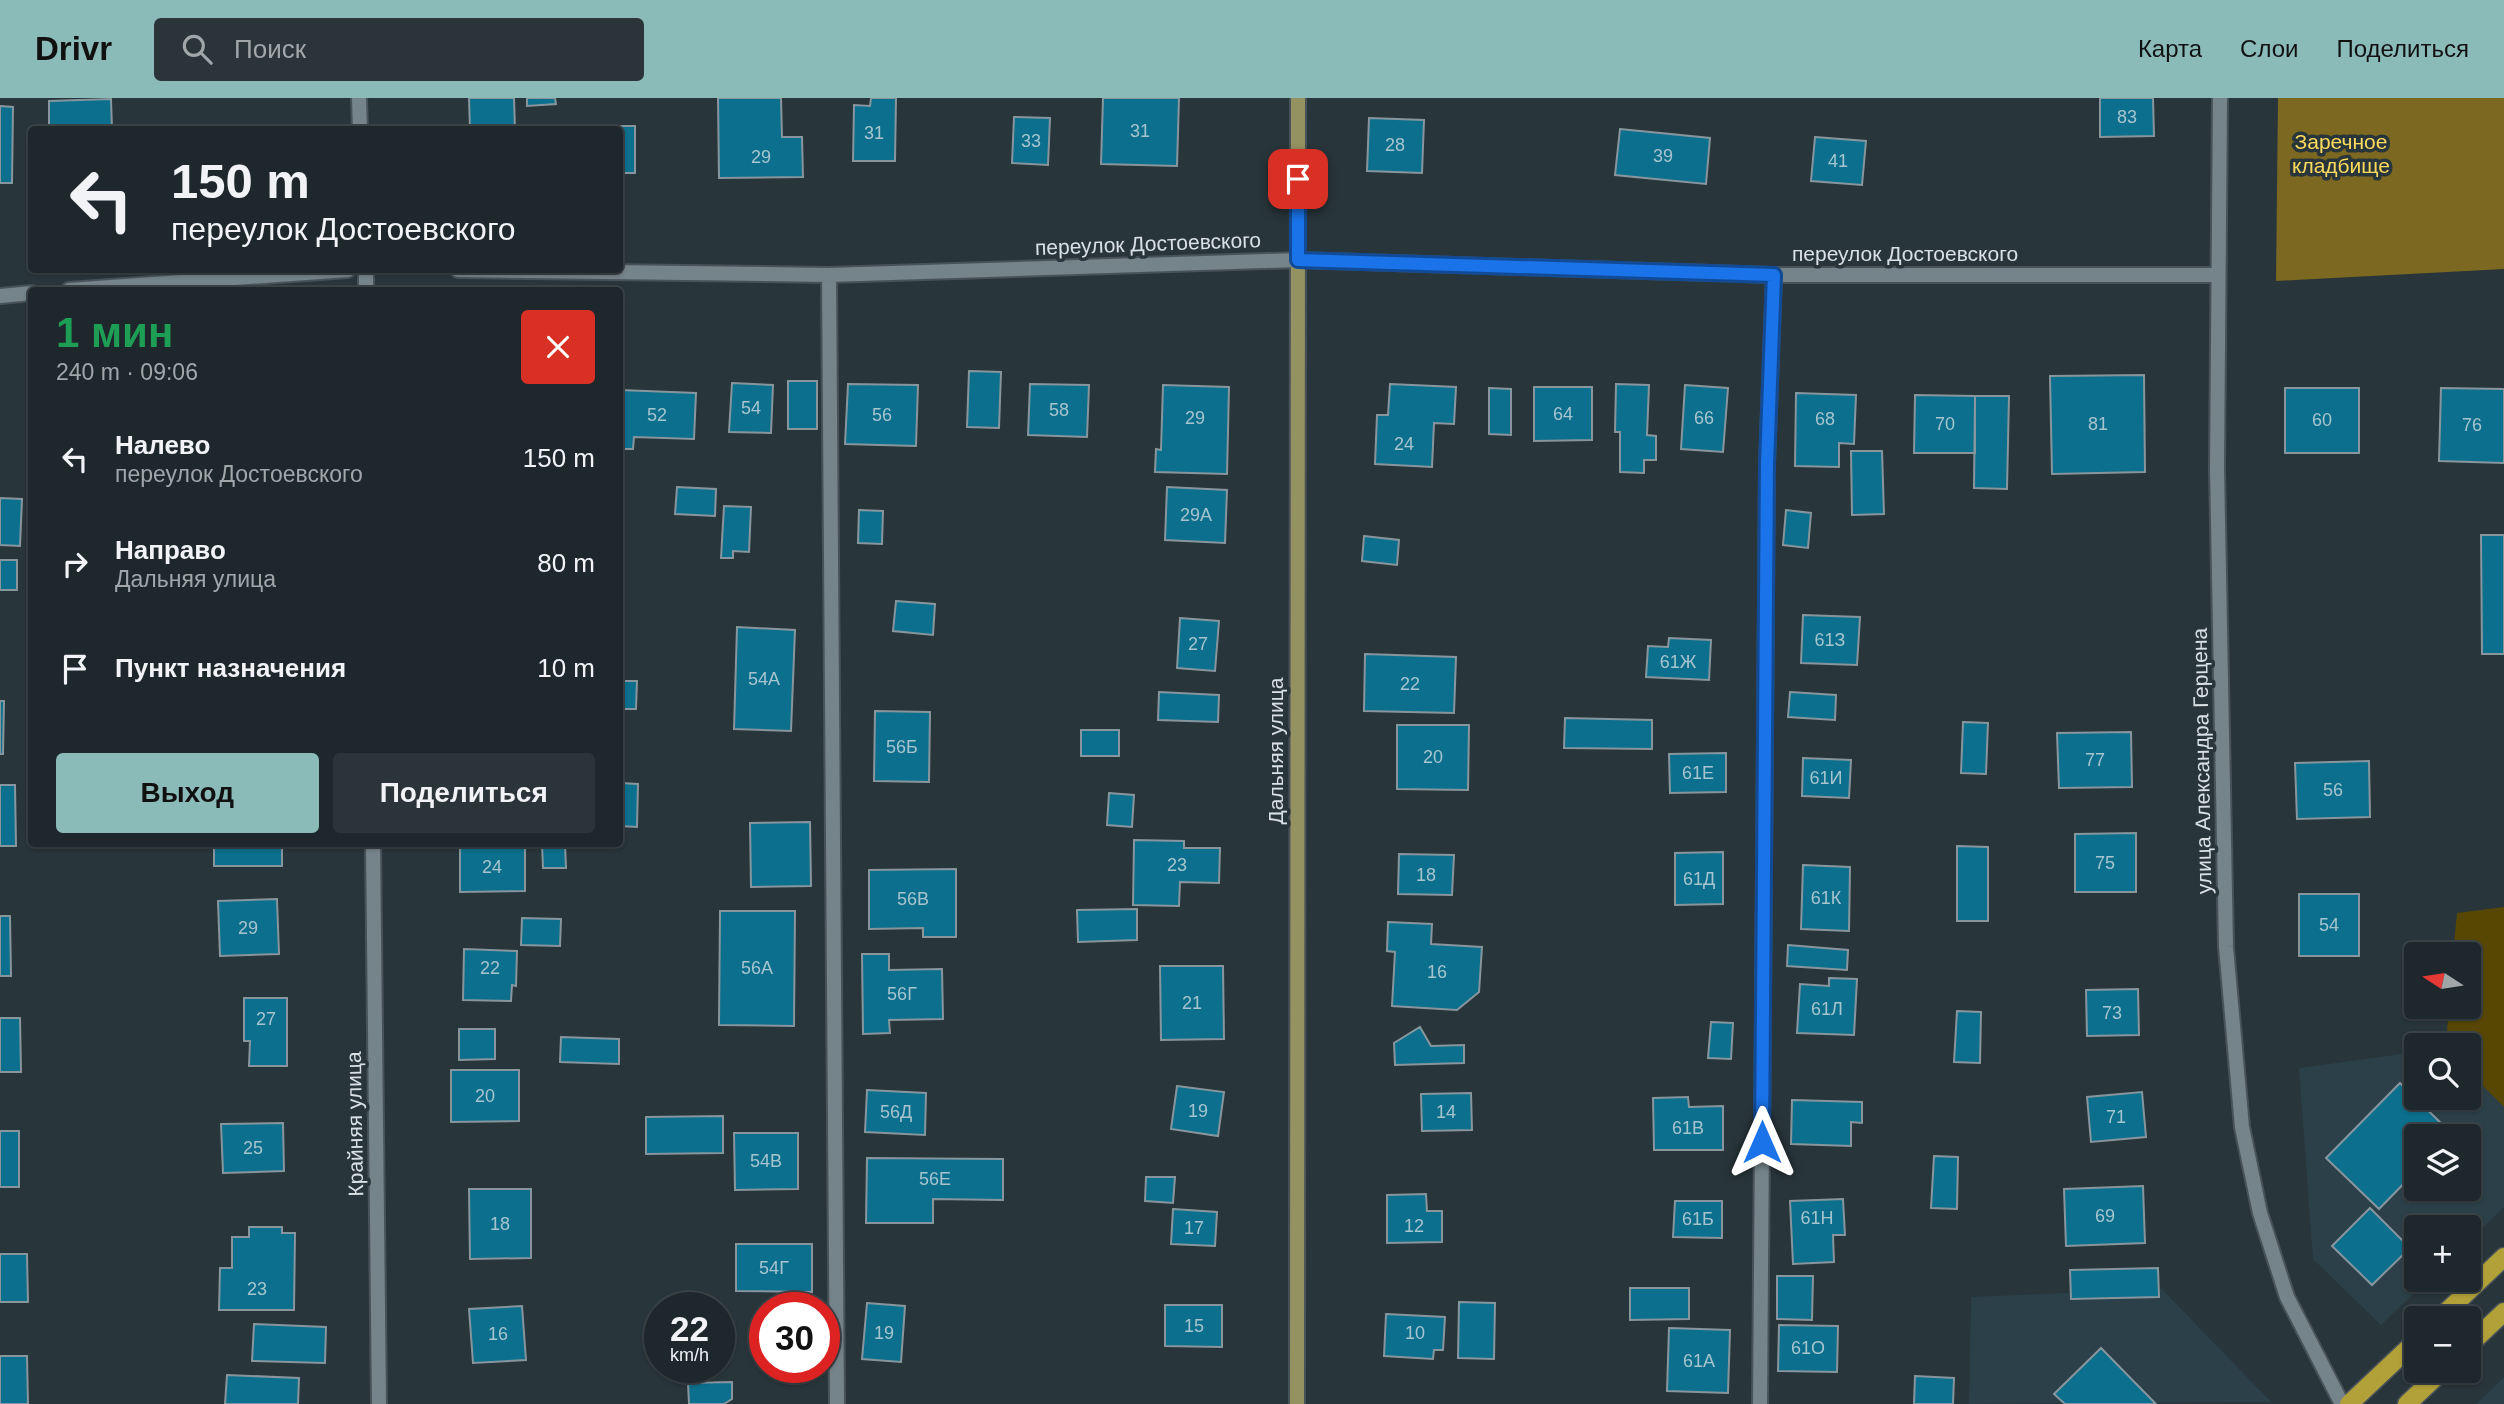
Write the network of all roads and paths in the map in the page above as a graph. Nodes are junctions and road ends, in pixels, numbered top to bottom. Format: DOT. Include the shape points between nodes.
graph roads {
  1 [pos="359,98"];
  2 [pos="1298,98"];
  3 [pos="2220,98"];
  4 [pos="360,126"];
  5 [pos="1298,260"];
  6 [pos="623,272"];
  7 [pos="306,273"];
  8 [pos="829,275"];
  9 [pos="1774,275"];
  10 [pos="2218,275"];
  11 [pos="111,287"];
  12 [pos="28,293"];
  13 [pos="0,296"];
  14 [pos="373,847"];
  15 [pos="2504,1256"];
  16 [pos="2452,1306"];
  17 [pos="2504,1312"];
  18 [pos="2481,1334"];
  19 [pos="2404,1352"];
  20 [pos="2429,1383"];
  21 [pos="379,1404"];
  22 [pos="837,1404"];
  23 [pos="1297,1404"];
  24 [pos="1760,1404"];
  25 [pos="2342,1404"];
  26 [pos="2349,1404"];
  27 [pos="2407,1404"];
  1 -- 4 [label="street"];
  2 -- 5 [label="main road, Дальняя улица"];
  3 -- 10 [label="street, улица Александра Герцена"];
  5 -- 8 [label="street, переулок Достоевского"];
  5 -- 9 [label="street, переулок Достоевского"];
  5 -- 23 [label="main road, Дальняя улица"];
  6 -- 8 [label="street, переулок Достоевского"];
  7 -- 11 [label="street"];
  8 -- 22 [label="street"];
  9 -- 10 [label="street, переулок Достоевского"];
  9 -- 24 [label="street" via="1767,464"];
  10 -- 25 [label="street, улица Александра Герцена" via="2226,947 2242,1127 2260,1213 2287,1297"];
  12 -- 13 [label="street"];
  14 -- 21 [label="street, Крайняя улица"];
  15 -- 16 [label="main road"];
  17 -- 18 [label="main road"];
  19 -- 26 [label="main road"];
  20 -- 27 [label="main road"];
}
